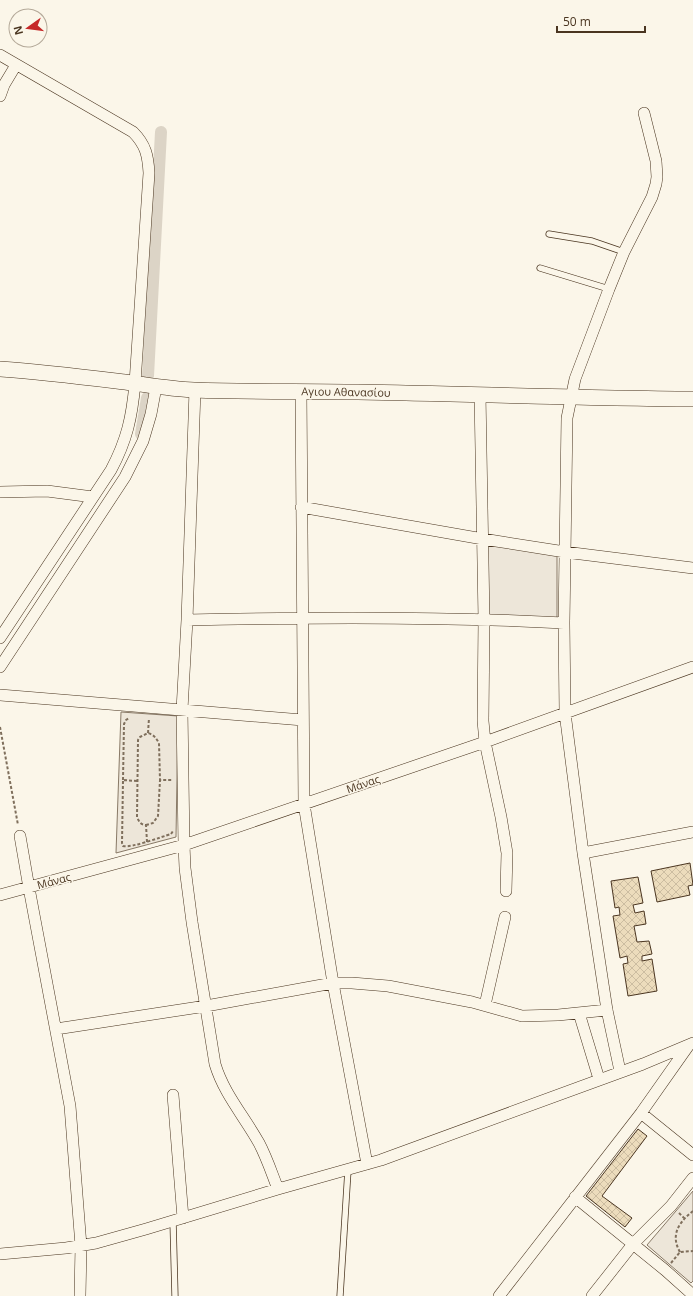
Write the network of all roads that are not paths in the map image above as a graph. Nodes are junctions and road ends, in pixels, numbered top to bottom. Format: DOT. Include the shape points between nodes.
graph roads {
  1 [pos="0,55"];
  2 [pos="16,65"];
  3 [pos="0,96"];
  4 [pos="644,113"];
  5 [pos="549,234"];
  6 [pos="624,252"];
  7 [pos="540,268"];
  8 [pos="609,289"];
  9 [pos="0,369"];
  10 [pos="135,383"];
  11 [pos="156,387"];
  12 [pos="195,390"];
  13 [pos="301,391"];
  14 [pos="480,394"];
  15 [pos="570,398"];
  16 [pos="693,399"];
  17 [pos="0,492"];
  18 [pos="93,497"];
  19 [pos="301,507"];
  20 [pos="483,539"];
  21 [pos="565,552"];
  22 [pos="693,568"];
  23 [pos="302,617"];
  24 [pos="484,619"];
  25 [pos="187,620"];
  26 [pos="564,623"];
  27 [pos="0,638"];
  28 [pos="693,666"];
  29 [pos="0,667"];
  30 [pos="0,695"];
  31 [pos="182,710"];
  32 [pos="564,713"];
  33 [pos="302,720"];
  34 [pos="486,742"];
  35 [pos="304,804"];
  36 [pos="693,832"];
  37 [pos="20,836"];
  38 [pos="184,845"];
  39 [pos="584,853"];
  40 [pos="29,888"];
  41 [pos="506,891"];
  42 [pos="0,895"];
  43 [pos="505,917"];
  44 [pos="333,983"];
  45 [pos="485,1005"];
  46 [pos="206,1006"];
  47 [pos="607,1010"];
  48 [pos="579,1013"];
  49 [pos="56,1029"];
  50 [pos="691,1044"];
  51 [pos="620,1071"];
  52 [pos="599,1079"];
  53 [pos="173,1095"];
  54 [pos="640,1113"];
  55 [pos="693,1155"];
  56 [pos="368,1164"];
  57 [pos="348,1170"];
  58 [pos="693,1178"];
  59 [pos="278,1189"];
  60 [pos="576,1197"];
  61 [pos="178,1220"];
  62 [pos="633,1244"];
  63 [pos="81,1246"];
  64 [pos="0,1254"];
  65 [pos="693,1295"];
  66 [pos="80,1296"];
  67 [pos="175,1296"];
  68 [pos="340,1296"];
  69 [pos="499,1296"];
  70 [pos="592,1296"];
  1 -- 2 [label="street"];
  2 -- 3 [label="street"];
  2 -- 10 [label="street" via="133,132 146,150 149,173"];
  4 -- 6 [label="street" via="656,161 657,177 652,197"];
  5 -- 6 [label="lane" via="592,241"];
  6 -- 8 [label="street"];
  7 -- 8 [label="lane"];
  8 -- 15 [label="street"];
  9 -- 10 [label="main road, Αγιου Αθανασίου"];
  10 -- 11 [label="main road, Αγιου Αθανασίου"];
  10 -- 18 [label="street" via="131,418 124,443 111,470"];
  11 -- 12 [label="main road, Αγιου Αθανασίου"];
  11 -- 29 [label="street" via="143,441 125,477"];
  12 -- 13 [label="main road, Αγιου Αθανασίου"];
  12 -- 25 [label="street"];
  13 -- 14 [label="main road, Αγιου Αθανασίου"];
  13 -- 19 [label="street"];
  14 -- 15 [label="main road, Αγιου Αθανασίου"];
  14 -- 20 [label="street"];
  15 -- 16 [label="main road, Αγιου Αθανασίου"];
  15 -- 21 [label="street"];
  17 -- 18 [label="street" via="47,491"];
  18 -- 27 [label="street"];
  19 -- 20 [label="street"];
  19 -- 23 [label="street"];
  20 -- 21 [label="street"];
  20 -- 24 [label="street"];
  21 -- 22 [label="street"];
  21 -- 26 [label="street"];
  23 -- 24 [label="street"];
  23 -- 25 [label="street"];
  23 -- 33 [label="street"];
  24 -- 26 [label="street"];
  24 -- 34 [label="street" via="483,714"];
  25 -- 31 [label="street"];
  26 -- 32 [label="street"];
  28 -- 32 [label="street, Μάνας"];
  30 -- 31 [label="street" via="150,713"];
  31 -- 33 [label="street"];
  31 -- 38 [label="street"];
  32 -- 34 [label="street, Μάνας"];
  32 -- 39 [label="street"];
  33 -- 35 [label="street"];
  34 -- 35 [label="street, Μάνας"];
  34 -- 41 [label="street" via="507,854"];
  35 -- 38 [label="street, Μάνας"];
  35 -- 44 [label="street"];
  36 -- 39 [label="street"];
  37 -- 40 [label="street"];
  38 -- 40 [label="street, Μάνας"];
  38 -- 46 [label="street" via="192,922"];
  39 -- 47 [label="street"];
  40 -- 42 [label="street, Μάνας"];
  40 -- 49 [label="street"];
  43 -- 45 [label="street"];
  44 -- 45 [label="street" via="388,986"];
  44 -- 46 [label="street"];
  44 -- 56 [label="street"];
  45 -- 48 [label="street" via="522,1016"];
  46 -- 49 [label="street"];
  46 -- 59 [label="street" via="219,1076 265,1155"];
  47 -- 48 [label="street"];
  47 -- 51 [label="street"];
  48 -- 52 [label="street"];
  49 -- 63 [label="street" via="70,1106"];
  50 -- 51 [label="street"];
  50 -- 54 [label="street"];
  51 -- 52 [label="street"];
  52 -- 56 [label="street"];
  53 -- 61 [label="street"];
  54 -- 55 [label="street"];
  54 -- 60 [label="street"];
  56 -- 57 [label="street"];
  57 -- 59 [label="street"];
  57 -- 68 [label="lane"];
  58 -- 62 [label="street" via="671,1206"];
  59 -- 61 [label="street"];
  60 -- 62 [label="street"];
  60 -- 69 [label="street"];
  61 -- 63 [label="street"];
  61 -- 67 [label="lane"];
  62 -- 65 [label="street"];
  62 -- 70 [label="street"];
  63 -- 64 [label="street"];
  63 -- 66 [label="street"];
}
